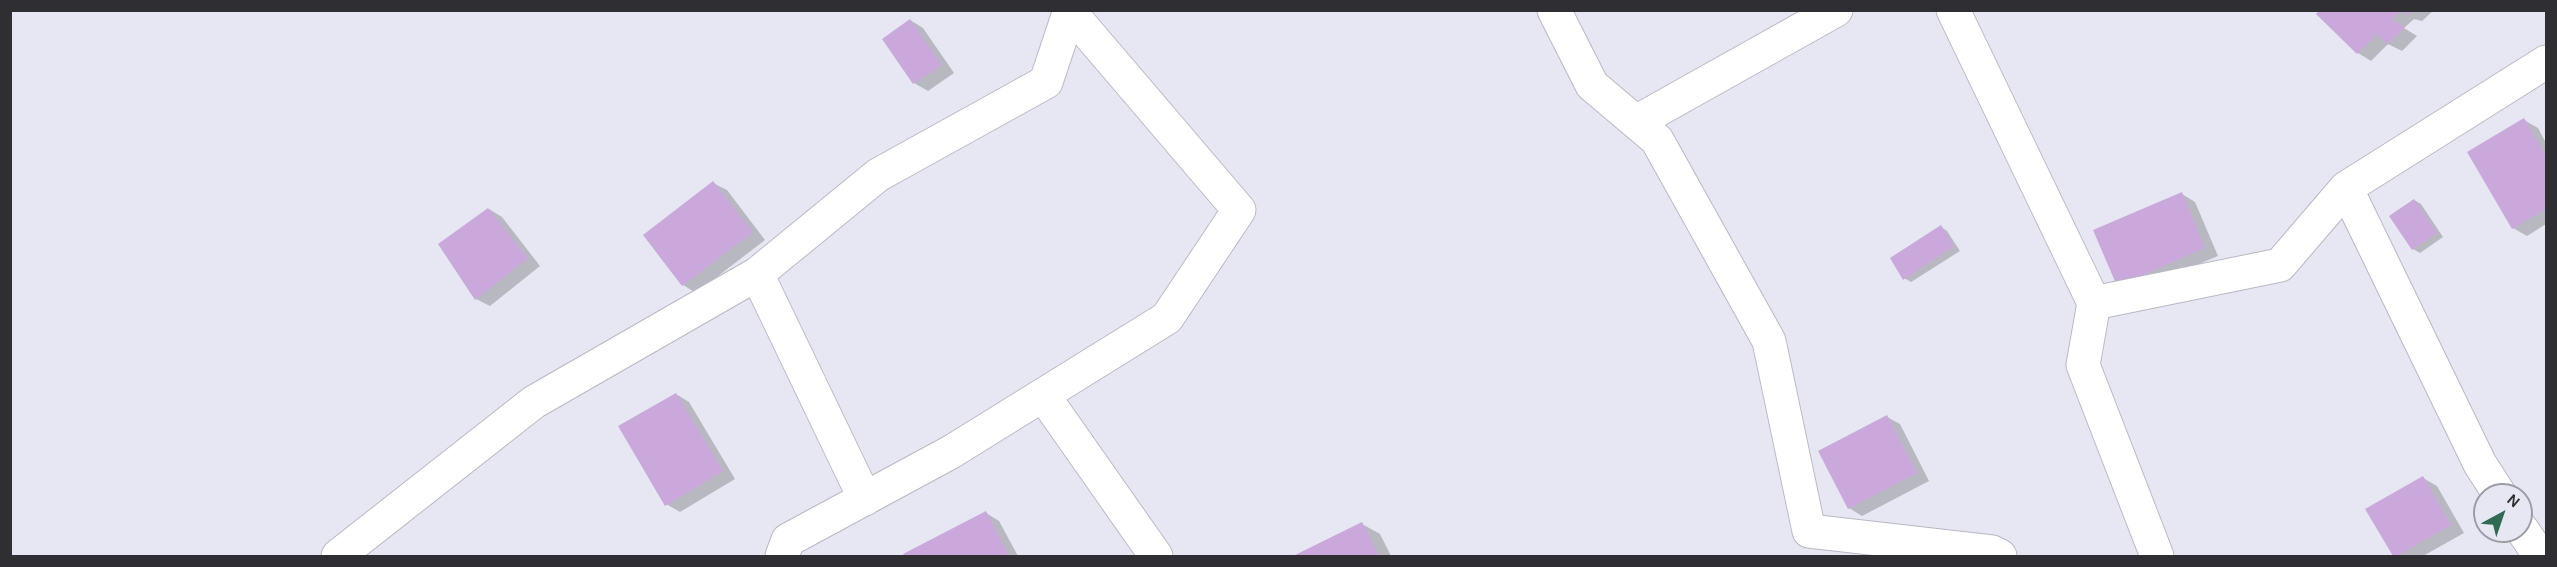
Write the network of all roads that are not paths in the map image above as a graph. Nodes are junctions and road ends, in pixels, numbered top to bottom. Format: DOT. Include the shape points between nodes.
graph roads {
  1 [pos="1554,10"];
  2 [pos="1836,10"];
  3 [pos="1953,10"];
  4 [pos="1070,11"];
  5 [pos="2547,62"];
  6 [pos="1636,122"];
  7 [pos="2346,188"];
  8 [pos="757,274"];
  9 [pos="2094,303"];
  10 [pos="1043,395"];
  11 [pos="2492,483"];
  12 [pos="864,499"];
  13 [pos="2531,543"];
  14 [pos="338,556"];
  15 [pos="782,556"];
  16 [pos="1156,556"];
  17 [pos="2000,556"];
  18 [pos="2157,556"];
  19 [pos="2540,556"];
  1 -- 6 [label="street" via="1592,85"];
  2 -- 6 [label="street"];
  3 -- 9 [label="street"];
  4 -- 8 [label="street" via="1046,82 878,176"];
  4 -- 10 [label="street" via="1239,210 1167,318"];
  5 -- 7 [label="street"];
  6 -- 17 [label="street" via="1657,140 1769,341 1809,531"];
  7 -- 9 [label="street" via="2280,265"];
  7 -- 11 [label="street"];
  8 -- 12 [label="street"];
  8 -- 14 [label="street" via="534,402"];
  9 -- 18 [label="street" via="2084,365"];
  10 -- 12 [label="street" via="951,452"];
  10 -- 16 [label="street"];
  12 -- 15 [label="street" via="788,540"];
  13 -- 19 [label="street"];
}
